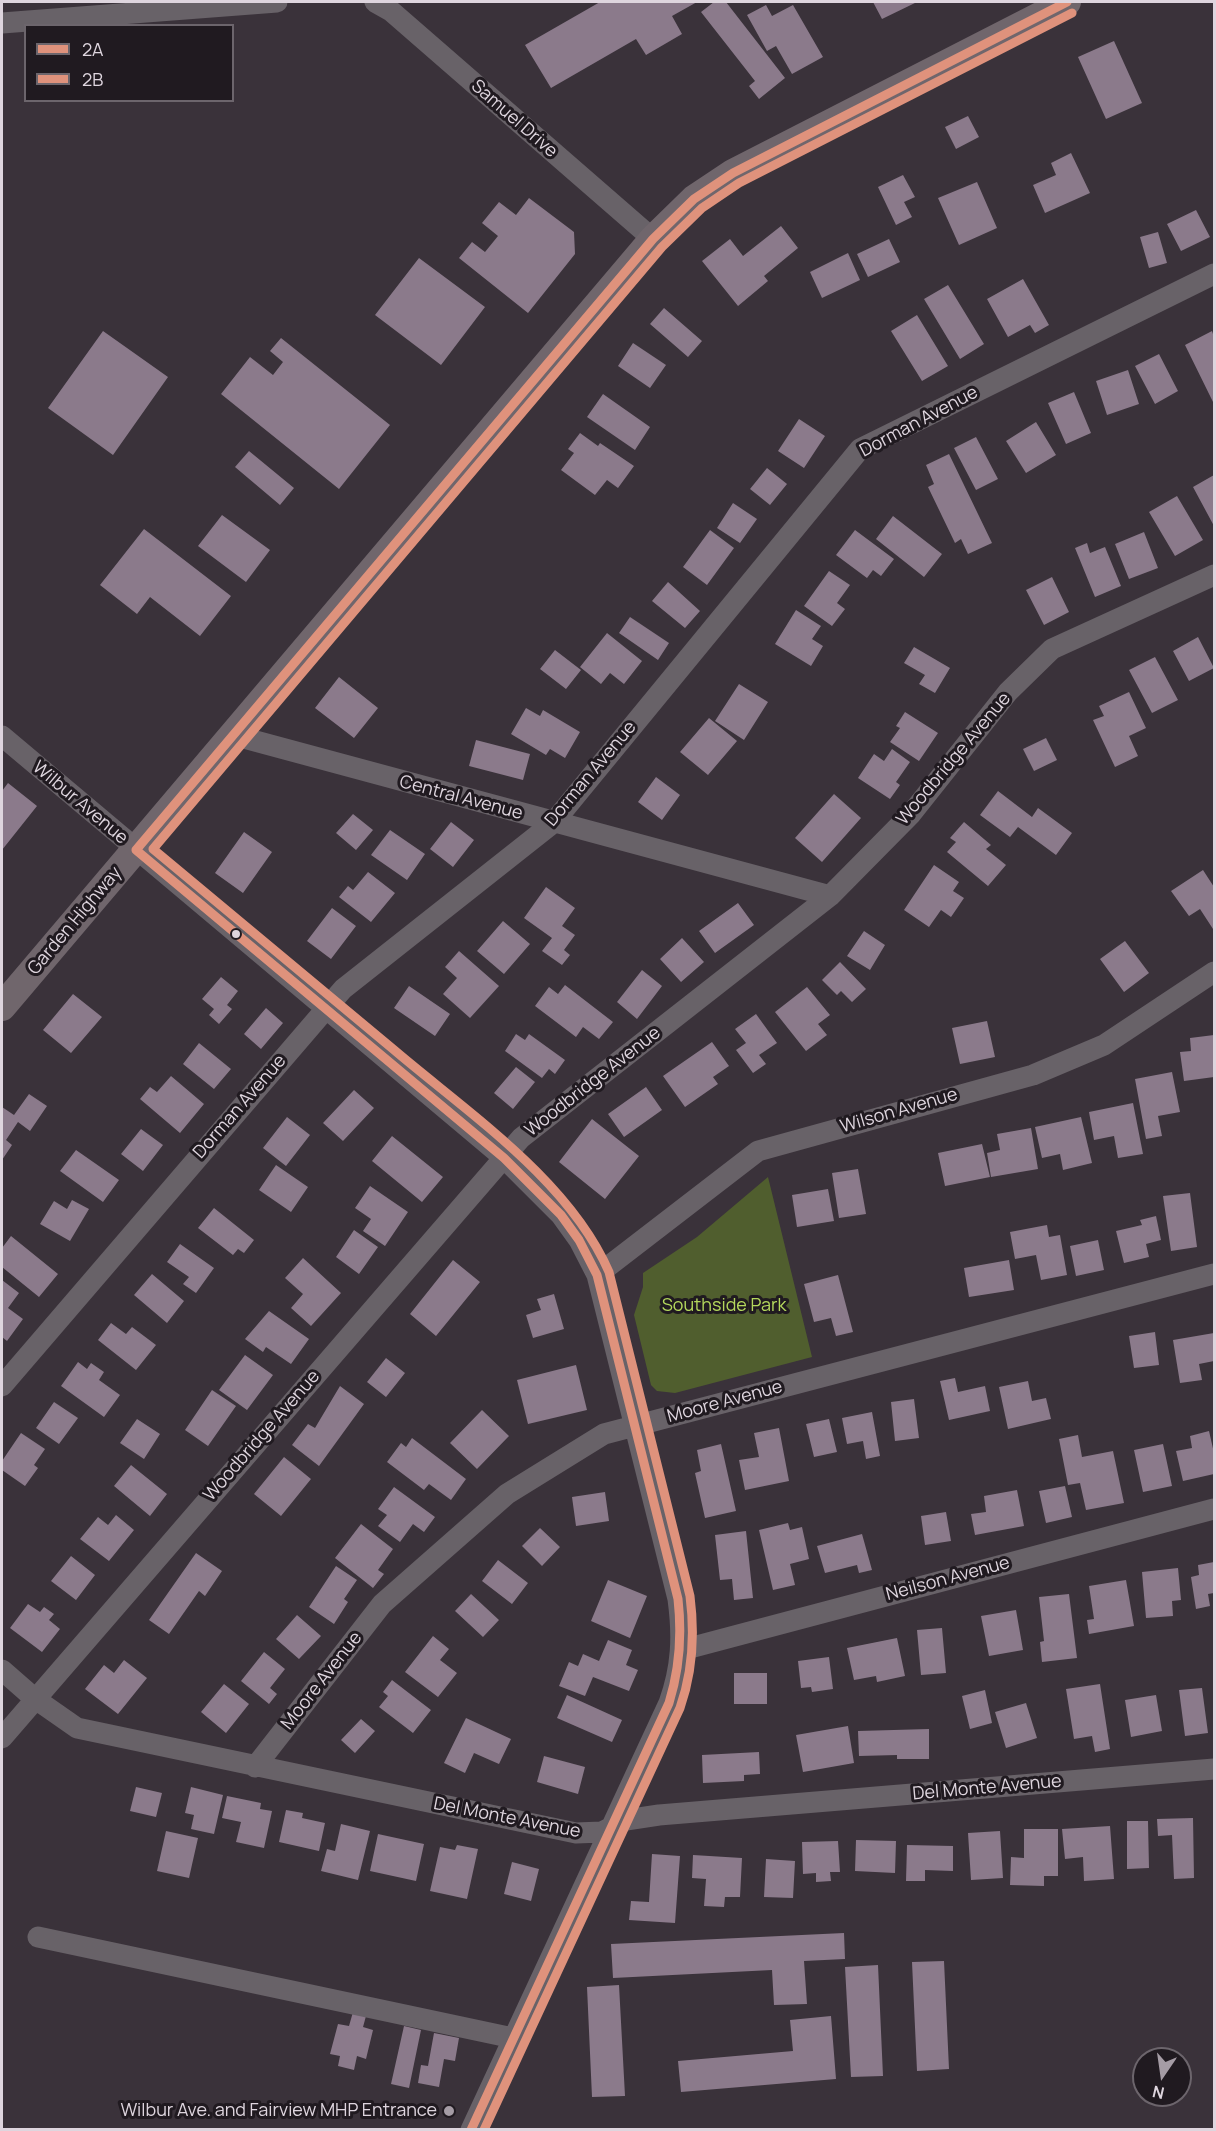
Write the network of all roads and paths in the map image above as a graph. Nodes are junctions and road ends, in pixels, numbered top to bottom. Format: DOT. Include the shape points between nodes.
graph roads {
  1 [pos="277,2"];
  2 [pos="375,2"];
  3 [pos="1067,2"];
  4 [pos="2,23"];
  5 [pos="653,239"];
  6 [pos="1215,274"];
  7 [pos="1215,575"];
  8 [pos="233,735"];
  9 [pos="2,736"];
  10 [pos="553,823"];
  11 [pos="136,850"];
  12 [pos="830,896"];
  13 [pos="1215,972"];
  14 [pos="2,1007"];
  15 [pos="325,1009"];
  16 [pos="504,1158"];
  17 [pos="1215,1274"];
  18 [pos="597,1275"];
  19 [pos="2,1386"];
  20 [pos="635,1425"];
  21 [pos="1215,1509"];
  22 [pos="682,1650"];
  23 [pos="2,1670"];
  24 [pos="34,1698"];
  25 [pos="2,1738"];
  26 [pos="255,1767"];
  27 [pos="1215,1769"];
  28 [pos="612,1827"];
  29 [pos="38,1937"];
  30 [pos="513,2038"];
  31 [pos="471,2130"];
  1 -- 4 [label="street"];
  2 -- 5 [label="street, Samuel Drive" via="391,11"];
  3 -- 5 [label="main road, Garden Highway" via="733,173 694,199"];
  5 -- 8 [label="main road, Garden Highway"];
  6 -- 10 [label="street, Dorman Avenue" via="860,449"];
  7 -- 12 [label="street, Woodbridge Avenue" via="1052,649 1008,692 911,814"];
  8 -- 10 [label="street, Central Avenue"];
  8 -- 11 [label="main road, Garden Highway"];
  9 -- 11 [label="street, Wilbur Avenue"];
  10 -- 12 [label="street, Central Avenue"];
  10 -- 15 [label="street, Dorman Avenue" via="343,989"];
  11 -- 14 [label="main road, Garden Highway"];
  11 -- 15 [label="street, Wilbur Avenue"];
  12 -- 16 [label="street, Woodbridge Avenue" via="521,1138"];
  13 -- 18 [label="street, Wilson Avenue" via="1104,1045 1033,1075 758,1151"];
  15 -- 16 [label="street, Wilbur Avenue"];
  15 -- 19 [label="street, Dorman Avenue"];
  16 -- 18 [label="street, Wilbur Avenue" via="561,1215"];
  16 -- 24 [label="street, Woodbridge Avenue"];
  17 -- 20 [label="street, Moore Avenue"];
  18 -- 20 [label="street, Wilbur Avenue"];
  20 -- 22 [label="street, Wilbur Avenue" via="678,1599"];
  20 -- 26 [label="street, Moore Avenue" via="604,1434 507,1494 382,1604"];
  21 -- 22 [label="street, Neilson Avenue"];
  22 -- 28 [label="street, Wilbur Avenue" via="669,1703"];
  23 -- 24 [label="street, Del Monte Avenue"];
  24 -- 25 [label="street, Woodbridge Avenue"];
  24 -- 26 [label="street, Del Monte Avenue" via="77,1728"];
  26 -- 28 [label="street, Del Monte Avenue" via="576,1833 602,1832"];
  27 -- 28 [label="street, Del Monte Avenue" via="659,1815 626,1820"];
  28 -- 30 [label="street, Wilbur Avenue"];
  29 -- 30 [label="street"];
  30 -- 31 [label="street, Wilbur Avenue"];
}
